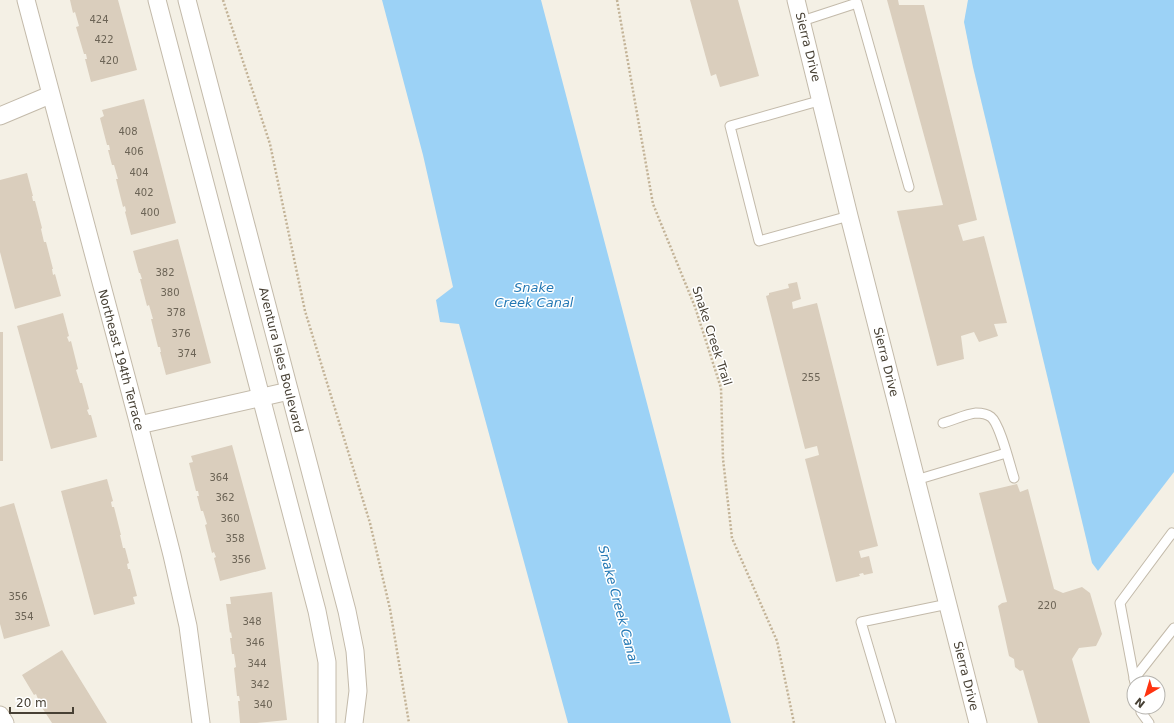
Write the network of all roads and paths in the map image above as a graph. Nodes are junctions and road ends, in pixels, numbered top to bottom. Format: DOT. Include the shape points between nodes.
graph roads {
  1 [pos="26,0"];
  2 [pos="157,0"];
  3 [pos="187,0"];
  4 [pos="223,0"];
  5 [pos="618,0"];
  6 [pos="796,0"];
  7 [pos="802,21"];
  8 [pos="50,95"];
  9 [pos="822,100"];
  10 [pos="0,116"];
  11 [pos="909,187"];
  12 [pos="849,216"];
  13 [pos="289,391"];
  14 [pos="262,397"];
  15 [pos="944,423"];
  16 [pos="139,426"];
  17 [pos="1006,453"];
  18 [pos="1014,478"];
  19 [pos="916,480"];
  20 [pos="1174,534"];
  21 [pos="948,604"];
  22 [pos="1174,628"];
  23 [pos="1134,675"];
  24 [pos="1139,675"];
  25 [pos="0,715"];
  26 [pos="5,723"];
  27 [pos="201,723"];
  28 [pos="327,723"];
  29 [pos="354,723"];
  30 [pos="409,723"];
  31 [pos="794,723"];
  32 [pos="891,723"];
  33 [pos="978,723"];
  1 -- 8 [label="street, Northeast 194th Terrace"];
  2 -- 14 [label="street"];
  3 -- 13 [label="street, Aventura Isles Boulevard"];
  4 -- 30 [label="path" via="270,144 305,310 370,523 390,609"];
  5 -- 31 [label="path, Snake Creek Trail" via="653,204 695,307 721,388 723,459 732,538 777,641"];
  6 -- 7 [label="street, Sierra Drive"];
  7 -- 9 [label="street, Sierra Drive"];
  7 -- 11 [label="lane" via="857,3"];
  8 -- 10 [label="street"];
  8 -- 16 [label="street, Northeast 194th Terrace"];
  9 -- 12 [label="street, Sierra Drive"];
  9 -- 12 [label="lane" via="730,126 759,241"];
  12 -- 19 [label="street, Sierra Drive"];
  13 -- 14 [label="street"];
  13 -- 29 [label="street, Aventura Isles Boulevard" via="347,611 358,691"];
  14 -- 16 [label="street"];
  14 -- 28 [label="street" via="317,611 327,662"];
  15 -- 17 [label="lane" via="978,413 991,417"];
  16 -- 27 [label="street, Northeast 194th Terrace" via="188,626"];
  17 -- 18 [label="lane"];
  17 -- 19 [label="lane"];
  19 -- 21 [label="street, Sierra Drive"];
  20 -- 23 [label="lane" via="1172,533 1120,603"];
  21 -- 32 [label="lane" via="861,622"];
  21 -- 33 [label="street, Sierra Drive"];
  22 -- 24 [label="lane"];
  25 -- 26 [label="street"];
}
